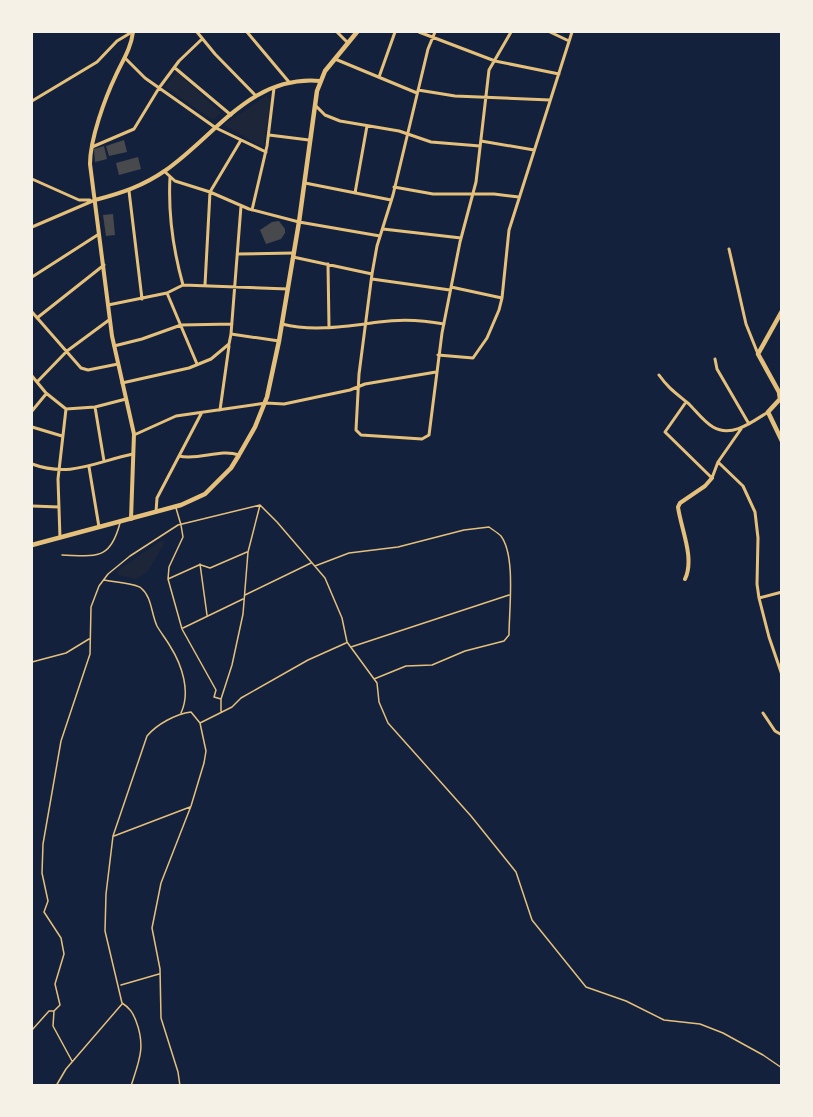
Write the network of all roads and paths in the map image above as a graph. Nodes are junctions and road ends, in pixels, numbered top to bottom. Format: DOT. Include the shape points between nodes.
graph roads {
  1 [pos="133,32"];
  2 [pos="197,32"];
  3 [pos="247,32"];
  4 [pos="337,32"];
  5 [pos="357,32"];
  6 [pos="395,32"];
  7 [pos="418,32"];
  8 [pos="435,32"];
  9 [pos="511,32"];
  10 [pos="550,32"];
  11 [pos="572,32"];
  12 [pos="432,37"];
  13 [pos="202,39"];
  14 [pos="568,41"];
  15 [pos="348,43"];
  16 [pos="124,58"];
  17 [pos="335,59"];
  18 [pos="495,61"];
  19 [pos="176,68"];
  20 [pos="559,74"];
  21 [pos="379,77"];
  22 [pos="320,81"];
  23 [pos="289,82"];
  24 [pos="274,86"];
  25 [pos="159,88"];
  26 [pos="417,92"];
  27 [pos="256,96"];
  28 [pos="485,96"];
  29 [pos="550,100"];
  30 [pos="32,101"];
  31 [pos="314,103"];
  32 [pos="231,115"];
  33 [pos="366,126"];
  34 [pos="216,128"];
  35 [pos="406,133"];
  36 [pos="269,135"];
  37 [pos="242,140"];
  38 [pos="309,140"];
  39 [pos="481,141"];
  40 [pos="480,146"];
  41 [pos="90,148"];
  42 [pos="534,150"];
  43 [pos="266,152"];
  44 [pos="164,171"];
  45 [pos="170,176"];
  46 [pos="32,179"];
  47 [pos="304,183"];
  48 [pos="394,187"];
  49 [pos="129,191"];
  50 [pos="210,192"];
  51 [pos="355,193"];
  52 [pos="473,193"];
  53 [pos="519,197"];
  54 [pos="95,200"];
  55 [pos="391,200"];
  56 [pos="241,206"];
  57 [pos="252,210"];
  58 [pos="299,222"];
  59 [pos="32,227"];
  60 [pos="382,229"];
  61 [pos="100,233"];
  62 [pos="380,236"];
  63 [pos="460,238"];
  64 [pos="729,249"];
  65 [pos="237,254"];
  66 [pos="293,255"];
  67 [pos="328,264"];
  68 [pos="104,265"];
  69 [pos="372,274"];
  70 [pos="32,277"];
  71 [pos="371,279"];
  72 [pos="183,285"];
  73 [pos="205,285"];
  74 [pos="235,286"];
  75 [pos="288,289"];
  76 [pos="451,289"];
  77 [pos="167,293"];
  78 [pos="502,298"];
  79 [pos="142,299"];
  80 [pos="108,305"];
  81 [pos="782,311"];
  82 [pos="32,312"];
  83 [pos="37,318"];
  84 [pos="110,320"];
  85 [pos="181,324"];
  86 [pos="232,324"];
  87 [pos="282,324"];
  88 [pos="365,324"];
  89 [pos="444,324"];
  90 [pos="329,327"];
  91 [pos="231,334"];
  92 [pos="279,341"];
  93 [pos="229,344"];
  94 [pos="114,346"];
  95 [pos="67,351"];
  96 [pos="758,354"];
  97 [pos="438,355"];
  98 [pos="715,359"];
  99 [pos="118,364"];
  100 [pos="196,364"];
  101 [pos="436,372"];
  102 [pos="659,375"];
  103 [pos="32,376"];
  104 [pos="37,382"];
  105 [pos="122,383"];
  106 [pos="358,388"];
  107 [pos="46,393"];
  108 [pos="126,399"];
  109 [pos="781,399"];
  110 [pos="686,402"];
  111 [pos="266,403"];
  112 [pos="94,407"];
  113 [pos="66,409"];
  114 [pos="32,411"];
  115 [pos="220,411"];
  116 [pos="768,412"];
  117 [pos="201,414"];
  118 [pos="749,424"];
  119 [pos="32,427"];
  120 [pos="741,429"];
  121 [pos="134,435"];
  122 [pos="62,436"];
  123 [pos="782,441"];
  124 [pos="133,454"];
  125 [pos="239,454"];
  126 [pos="179,456"];
  127 [pos="104,461"];
  128 [pos="718,462"];
  129 [pos="32,464"];
  130 [pos="89,466"];
  131 [pos="59,471"];
  132 [pos="712,478"];
  133 [pos="260,505"];
  134 [pos="32,506"];
  135 [pos="59,507"];
  136 [pos="176,507"];
  137 [pos="156,512"];
  138 [pos="131,519"];
  139 [pos="121,522"];
  140 [pos="182,525"];
  141 [pos="99,527"];
  142 [pos="60,538"];
  143 [pos="32,545"];
  144 [pos="248,552"];
  145 [pos="62,555"];
  146 [pos="312,562"];
  147 [pos="200,564"];
  148 [pos="315,566"];
  149 [pos="168,579"];
  150 [pos="685,579"];
  151 [pos="103,580"];
  152 [pos="782,592"];
  153 [pos="510,595"];
  154 [pos="244,597"];
  155 [pos="759,598"];
  156 [pos="207,616"];
  157 [pos="182,629"];
  158 [pos="89,638"];
  159 [pos="347,642"];
  160 [pos="350,647"];
  161 [pos="32,662"];
  162 [pos="781,671"];
  163 [pos="374,680"];
  164 [pos="221,699"];
  165 [pos="220,712"];
  166 [pos="763,713"];
  167 [pos="181,714"];
  168 [pos="200,723"];
  169 [pos="782,735"];
  170 [pos="191,806"];
  171 [pos="113,836"];
  172 [pos="160,973"];
  173 [pos="119,986"];
  174 [pos="122,1003"];
  175 [pos="54,1011"];
  176 [pos="32,1030"];
  177 [pos="73,1062"];
  178 [pos="782,1068"];
  179 [pos="56,1086"];
  180 [pos="131,1086"];
  181 [pos="180,1086"];
  1 -- 16 [label="street"];
  1 -- 30 [label="street" via="117,40 97,62"];
  2 -- 13 [label="street"];
  3 -- 23 [label="street"];
  4 -- 15 [label="street"];
  5 -- 15 [label="main road"];
  6 -- 21 [label="street"];
  7 -- 12 [label="street"];
  8 -- 12 [label="street"];
  9 -- 18 [label="street"];
  10 -- 14 [label="street"];
  11 -- 14 [label="street"];
  12 -- 18 [label="street"];
  12 -- 26 [label="street"];
  13 -- 19 [label="street"];
  13 -- 27 [label="street"];
  14 -- 20 [label="street"];
  15 -- 17 [label="main road"];
  16 -- 25 [label="street"];
  16 -- 41 [label="street"];
  17 -- 21 [label="street"];
  17 -- 22 [label="main road"];
  18 -- 20 [label="street"];
  18 -- 28 [label="street" via="489,70"];
  19 -- 25 [label="street"];
  19 -- 32 [label="street"];
  20 -- 29 [label="street"];
  21 -- 26 [label="street"];
  22 -- 23 [label="street"];
  22 -- 31 [label="main road"];
  23 -- 24 [label="street"];
  24 -- 27 [label="street"];
  24 -- 36 [label="street"];
  25 -- 34 [label="street"];
  25 -- 41 [label="street" via="134,129"];
  26 -- 28 [label="street"];
  26 -- 35 [label="street"];
  27 -- 32 [label="street"];
  28 -- 29 [label="street"];
  28 -- 39 [label="street"];
  29 -- 42 [label="street"];
  31 -- 33 [label="street" via="325,115"];
  31 -- 38 [label="main road"];
  32 -- 34 [label="street"];
  33 -- 35 [label="street"];
  33 -- 51 [label="street"];
  34 -- 37 [label="street"];
  34 -- 44 [label="street"];
  35 -- 40 [label="street" via="431,142"];
  35 -- 48 [label="street"];
  36 -- 38 [label="street"];
  36 -- 43 [label="street"];
  37 -- 43 [label="street"];
  37 -- 50 [label="street"];
  38 -- 47 [label="main road"];
  39 -- 40 [label="street"];
  39 -- 42 [label="street"];
  40 -- 52 [label="street"];
  41 -- 54 [label="street"];
  42 -- 53 [label="street"];
  43 -- 57 [label="street"];
  44 -- 45 [label="street"];
  44 -- 49 [label="street"];
  45 -- 50 [label="street"];
  45 -- 72 [label="street" via="171,234"];
  46 -- 54 [label="street" via="79,200"];
  47 -- 51 [label="street"];
  47 -- 58 [label="main road"];
  48 -- 52 [label="street" via="433,194"];
  48 -- 55 [label="street"];
  49 -- 54 [label="street"];
  49 -- 79 [label="street"];
  50 -- 56 [label="street"];
  50 -- 73 [label="street"];
  51 -- 55 [label="street"];
  52 -- 53 [label="street"];
  52 -- 63 [label="street"];
  53 -- 78 [label="street" via="509,230"];
  54 -- 59 [label="street"];
  54 -- 61 [label="street"];
  55 -- 60 [label="street"];
  56 -- 57 [label="street"];
  56 -- 65 [label="street"];
  57 -- 58 [label="street"];
  58 -- 62 [label="street"];
  58 -- 66 [label="main road"];
  60 -- 62 [label="street"];
  60 -- 63 [label="street"];
  61 -- 68 [label="street"];
  61 -- 70 [label="street"];
  62 -- 69 [label="street"];
  63 -- 76 [label="street"];
  64 -- 96 [label="street" via="746,324"];
  65 -- 66 [label="street"];
  65 -- 74 [label="street"];
  66 -- 67 [label="street"];
  66 -- 75 [label="main road"];
  67 -- 69 [label="street"];
  67 -- 90 [label="street"];
  68 -- 80 [label="street"];
  68 -- 83 [label="street"];
  69 -- 71 [label="street"];
  71 -- 76 [label="street"];
  71 -- 88 [label="street"];
  72 -- 73 [label="street"];
  72 -- 77 [label="street"];
  73 -- 74 [label="street"];
  74 -- 75 [label="street"];
  74 -- 86 [label="street"];
  75 -- 87 [label="main road"];
  76 -- 78 [label="street"];
  76 -- 89 [label="street"];
  77 -- 79 [label="street"];
  77 -- 85 [label="street"];
  78 -- 97 [label="street" via="495,321 475,357"];
  79 -- 80 [label="street"];
  80 -- 84 [label="street"];
  81 -- 96 [label="main road"];
  82 -- 83 [label="street"];
  83 -- 95 [label="street"];
  84 -- 94 [label="street"];
  84 -- 95 [label="street"];
  85 -- 86 [label="street"];
  85 -- 94 [label="street"];
  85 -- 100 [label="street"];
  86 -- 91 [label="street"];
  87 -- 90 [label="street"];
  87 -- 92 [label="main road"];
  88 -- 89 [label="street"];
  88 -- 90 [label="street"];
  88 -- 106 [label="street"];
  89 -- 97 [label="street"];
  91 -- 92 [label="street"];
  91 -- 93 [label="street"];
  92 -- 111 [label="main road"];
  93 -- 100 [label="street" via="211,359"];
  93 -- 115 [label="street"];
  94 -- 99 [label="street"];
  95 -- 99 [label="street" via="81,368 88,370"];
  95 -- 104 [label="street"];
  96 -- 109 [label="main road"];
  97 -- 101 [label="street"];
  98 -- 118 [label="street"];
  99 -- 105 [label="street"];
  100 -- 105 [label="street"];
  101 -- 106 [label="street"];
  101 -- 106 [label="street" via="429,434 425,438 359,434"];
  102 -- 110 [label="street" via="669,390"];
  103 -- 104 [label="street"];
  104 -- 107 [label="street"];
  105 -- 108 [label="street"];
  106 -- 111 [label="street" via="284,404"];
  107 -- 113 [label="street"];
  107 -- 114 [label="street"];
  108 -- 112 [label="street"];
  108 -- 121 [label="street"];
  109 -- 116 [label="main road"];
  110 -- 120 [label="street" via="711,426"];
  110 -- 132 [label="street" via="665,432"];
  111 -- 115 [label="street"];
  111 -- 125 [label="main road"];
  112 -- 113 [label="street"];
  112 -- 127 [label="street"];
  113 -- 122 [label="street"];
  115 -- 117 [label="street"];
  116 -- 118 [label="street"];
  116 -- 123 [label="main road"];
  117 -- 121 [label="street" via="168,419"];
  117 -- 126 [label="street"];
  118 -- 120 [label="street"];
  119 -- 122 [label="street"];
  120 -- 128 [label="street"];
  121 -- 124 [label="street"];
  122 -- 131 [label="street"];
  124 -- 127 [label="street"];
  124 -- 138 [label="street"];
  125 -- 126 [label="street"];
  125 -- 136 [label="main road" via="205,494"];
  126 -- 137 [label="street" via="157,498"];
  127 -- 130 [label="street"];
  128 -- 132 [label="street"];
  128 -- 155 [label="street" via="743,486 755,512"];
  129 -- 131 [label="street"];
  130 -- 131 [label="street"];
  130 -- 141 [label="street"];
  131 -- 135 [label="street"];
  132 -- 150 [label="street" via="678,507 686,544"];
  133 -- 140 [label="lane"];
  133 -- 144 [label="lane"];
  133 -- 146 [label="lane"];
  134 -- 135 [label="street"];
  135 -- 142 [label="street"];
  136 -- 137 [label="main road"];
  136 -- 140 [label="lane"];
  137 -- 138 [label="main road"];
  138 -- 139 [label="main road"];
  139 -- 141 [label="main road"];
  139 -- 145 [label="lane" via="103,554"];
  140 -- 149 [label="lane" via="183,537 169,567"];
  140 -- 151 [label="lane" via="129,556"];
  141 -- 142 [label="main road"];
  142 -- 143 [label="main road"];
  144 -- 147 [label="lane" via="210,568"];
  144 -- 154 [label="lane"];
  146 -- 148 [label="lane"];
  146 -- 154 [label="lane"];
  147 -- 149 [label="lane"];
  147 -- 156 [label="lane"];
  148 -- 153 [label="lane" via="350,553 489,527 506,548"];
  148 -- 159 [label="lane" via="325,578 342,618"];
  149 -- 157 [label="lane"];
  151 -- 158 [label="lane" via="91,607"];
  151 -- 167 [label="lane" via="137,585 150,600 157,626 182,670 186,701"];
  152 -- 155 [label="street"];
  153 -- 160 [label="lane"];
  153 -- 163 [label="lane" via="509,635 504,641 432,665 406,666"];
  154 -- 156 [label="lane"];
  154 -- 164 [label="lane" via="232,665"];
  155 -- 162 [label="street"];
  156 -- 157 [label="lane"];
  157 -- 164 [label="lane" via="216,690 214,697"];
  158 -- 161 [label="lane" via="66,653"];
  158 -- 175 [label="lane" via="90,654 61,741 43,844 42,873 48,901 44,912 61,938 64,954 55,984 60,1005"];
  159 -- 160 [label="lane"];
  159 -- 165 [label="lane"];
  160 -- 163 [label="lane"];
  163 -- 178 [label="lane" via="388,723 516,872 532,920 586,987 664,1020 700,1023"];
  164 -- 165 [label="lane"];
  165 -- 168 [label="lane"];
  166 -- 169 [label="street"];
  167 -- 168 [label="lane" via="191,712"];
  167 -- 171 [label="lane" via="147,736"];
  168 -- 170 [label="lane" via="206,752"];
  170 -- 171 [label="lane"];
  170 -- 172 [label="lane" via="161,883 153,918"];
  171 -- 173 [label="lane" via="105,931"];
  172 -- 173 [label="lane"];
  172 -- 181 [label="lane" via="161,1018"];
  173 -- 174 [label="lane"];
  174 -- 177 [label="lane"];
  174 -- 180 [label="lane" via="133,1014 142,1044"];
  175 -- 176 [label="lane" via="49,1011"];
  175 -- 177 [label="lane" via="53,1026"];
  177 -- 179 [label="lane"];
}
